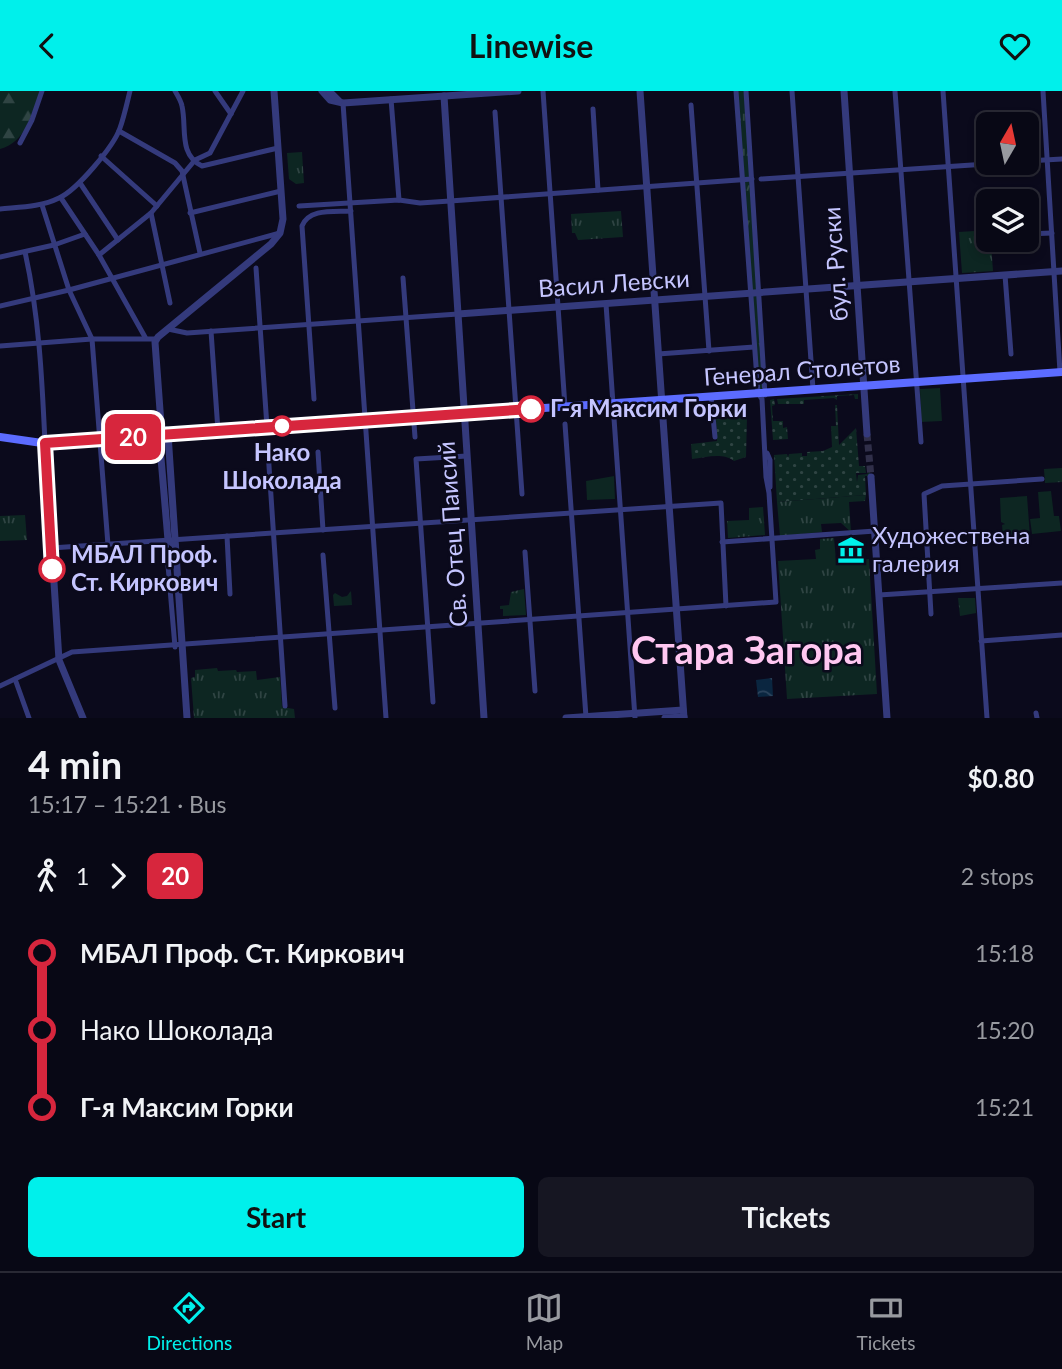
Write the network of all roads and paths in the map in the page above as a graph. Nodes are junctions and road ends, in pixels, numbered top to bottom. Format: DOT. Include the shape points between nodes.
graph roads {
  1 [pos="42,91"];
  2 [pos="130,91"];
  3 [pos="175,91"];
  4 [pos="215,91"];
  5 [pos="243,91"];
  6 [pos="274,91"];
  7 [pos="322,91"];
  8 [pos="329,91"];
  9 [pos="518,91"];
  10 [pos="542,91"];
  11 [pos="640,91"];
  12 [pos="736,91"];
  13 [pos="746,91"];
  14 [pos="792,91"];
  15 [pos="844,91"];
  16 [pos="895,91"];
  17 [pos="943,91"];
  18 [pos="1043,91"];
  19 [pos="495,92"];
  20 [pos="444,96"];
  21 [pos="391,99"];
  22 [pos="343,103"];
  23 [pos="691,105"];
  24 [pos="593,109"];
  25 [pos="495,112"];
  26 [pos="231,114"];
  27 [pos="119,131"];
  28 [pos="20,143"];
  29 [pos="278,148"];
  30 [pos="101,156"];
  31 [pos="1062,159"];
  32 [pos="195,160"];
  33 [pos="1040,160"];
  34 [pos="1047,160"];
  35 [pos="976,164"];
  36 [pos="948,166"];
  37 [pos="901,169"];
  38 [pos="850,173"];
  39 [pos="184,176"];
  40 [pos="798,176"];
  41 [pos="751,179"];
  42 [pos="761,179"];
  43 [pos="742,180"];
  44 [pos="80,183"];
  45 [pos="697,183"];
  46 [pos="647,187"];
  47 [pos="281,191"];
  48 [pos="598,191"];
  49 [pos="550,194"];
  50 [pos="61,198"];
  51 [pos="501,198"];
  52 [pos="399,201"];
  53 [pos="450,201"];
  54 [pos="350,203"];
  55 [pos="42,205"];
  56 [pos="157,207"];
  57 [pos="299,207"];
  58 [pos="0,209"];
  59 [pos="351,211"];
  60 [pos="151,213"];
  61 [pos="191,213"];
  62 [pos="280,233"];
  63 [pos="1052,233"];
  64 [pos="85,234"];
  65 [pos="1039,234"];
  66 [pos="118,240"];
  67 [pos="54,245"];
  68 [pos="26,252"];
  69 [pos="200,253"];
  70 [pos="99,255"];
  71 [pos="0,257"];
  72 [pos="161,265"];
  73 [pos="256,268"];
  74 [pos="1058,272"];
  75 [pos="1005,275"];
  76 [pos="111,278"];
  77 [pos="403,278"];
  78 [pos="957,279"];
  79 [pos="909,282"];
  80 [pos="857,286"];
  81 [pos="806,289"];
  82 [pos="69,290"];
  83 [pos="750,293"];
  84 [pos="759,293"];
  85 [pos="705,297"];
  86 [pos="35,298"];
  87 [pos="654,300"];
  88 [pos="170,303"];
  89 [pos="606,304"];
  90 [pos="0,306"];
  91 [pos="558,307"];
  92 [pos="508,311"];
  93 [pos="458,314"];
  94 [pos="406,318"];
  95 [pos="358,321"];
  96 [pos="309,324"];
  97 [pos="168,328"];
  98 [pos="260,328"];
  99 [pos="211,331"];
  100 [pos="145,337"];
  101 [pos="92,339"];
  102 [pos="157,339"];
  103 [pos="40,344"];
  104 [pos="0,346"];
  105 [pos="754,347"];
  106 [pos="709,351"];
  107 [pos="658,354"];
  108 [pos="1011,355"];
  109 [pos="1061,372"];
  110 [pos="963,379"];
  111 [pos="916,382"];
  112 [pos="864,386"];
  113 [pos="813,389"];
  114 [pos="762,395"];
  115 [pos="711,396"];
  116 [pos="314,399"];
  117 [pos="661,400"];
  118 [pos="613,403"];
  119 [pos="565,407"];
  120 [pos="516,410"];
  121 [pos="464,414"];
  122 [pos="414,417"];
  123 [pos="365,421"];
  124 [pos="565,424"];
  125 [pos="267,427"];
  126 [pos="218,431"];
  127 [pos="867,434"];
  128 [pos="164,435"];
  129 [pos="0,437"];
  130 [pos="415,437"];
  131 [pos="715,437"];
  132 [pos="100,439"];
  133 [pos="921,442"];
  134 [pos="45,443"];
  135 [pos="268,451"];
  136 [pos="318,451"];
  137 [pos="467,456"];
  138 [pos="870,477"];
  139 [pos="1042,478"];
  140 [pos="970,484"];
  141 [pos="522,494"];
  142 [pos="669,506"];
  143 [pos="621,510"];
  144 [pos="572,513"];
  145 [pos="471,520"];
  146 [pos="420,523"];
  147 [pos="372,526"];
  148 [pos="323,530"];
  149 [pos="875,531"];
  150 [pos="274,533"];
  151 [pos="226,536"];
  152 [pos="773,539"];
  153 [pos="173,542"];
  154 [pos="722,543"];
  155 [pos="108,545"];
  156 [pos="51,548"];
  157 [pos="525,552"];
  158 [pos="323,555"];
  159 [pos="1062,583"];
  160 [pos="978,589"];
  161 [pos="930,592"];
  162 [pos="230,594"];
  163 [pos="879,596"];
  164 [pos="726,606"];
  165 [pos="676,609"];
  166 [pos="628,613"];
  167 [pos="931,614"];
  168 [pos="579,617"];
  169 [pos="530,620"];
  170 [pos="478,624"];
  171 [pos="428,627"];
  172 [pos="380,631"];
  173 [pos="330,635"];
  174 [pos="1062,635"];
  175 [pos="280,638"];
  176 [pos="981,641"];
  177 [pos="180,647"];
  178 [pos="59,657"];
  179 [pos="15,679"];
  180 [pos="0,686"];
  181 [pos="535,691"];
  182 [pos="433,702"];
  183 [pos="285,706"];
  184 [pos="335,708"];
  185 [pos="684,715"];
  186 [pos="635,716"];
  187 [pos="586,717"];
  188 [pos="29,718"];
  189 [pos="83,718"];
  190 [pos="187,718"];
  191 [pos="386,718"];
  192 [pos="484,718"];
  193 [pos="566,718"];
  194 [pos="665,718"];
  195 [pos="887,718"];
  196 [pos="987,718"];
  1 -- 28 [label="street"];
  2 -- 27 [label="street"];
  3 -- 32 [label="street" via="182,106 185,145"];
  4 -- 26 [label="street"];
  5 -- 26 [label="street"];
  6 -- 29 [label="street"];
  7 -- 22 [label="street" via="332,101"];
  8 -- 22 [label="street"];
  9 -- 19 [label="street"];
  10 -- 49 [label="street"];
  11 -- 46 [label="street"];
  12 -- 43 [label="street"];
  13 -- 41 [label="street"];
  14 -- 40 [label="street"];
  15 -- 38 [label="street, бул. Руски"];
  16 -- 37 [label="street"];
  17 -- 36 [label="street"];
  18 -- 34 [label="street"];
  19 -- 20 [label="street"];
  20 -- 21 [label="street"];
  20 -- 53 [label="street, Св. Отец Паисий"];
  21 -- 22 [label="street"];
  21 -- 52 [label="street"];
  22 -- 54 [label="street"];
  23 -- 45 [label="street"];
  24 -- 48 [label="street"];
  25 -- 51 [label="street"];
  26 -- 32 [label="street" via="210,153"];
  27 -- 30 [label="street"];
  27 -- 39 [label="street" via="175,163"];
  29 -- 32 [label="street" via="202,166"];
  29 -- 47 [label="street"];
  30 -- 44 [label="street"];
  30 -- 56 [label="street"];
  31 -- 34 [label="street"];
  32 -- 39 [label="street"];
  33 -- 34 [label="street"];
  34 -- 63 [label="street"];
  35 -- 36 [label="street"];
  36 -- 37 [label="street"];
  36 -- 78 [label="street"];
  37 -- 38 [label="street"];
  37 -- 79 [label="street"];
  38 -- 40 [label="street"];
  38 -- 80 [label="street, бул. Руски"];
  39 -- 56 [label="street"];
  39 -- 61 [label="street"];
  40 -- 42 [label="street"];
  40 -- 81 [label="street"];
  41 -- 43 [label="street"];
  41 -- 84 [label="street"];
  43 -- 45 [label="street"];
  43 -- 83 [label="street"];
  44 -- 50 [label="street"];
  44 -- 66 [label="street"];
  45 -- 46 [label="street"];
  45 -- 85 [label="street"];
  46 -- 48 [label="street"];
  46 -- 87 [label="street"];
  47 -- 61 [label="street"];
  47 -- 62 [label="street"];
  48 -- 49 [label="street"];
  49 -- 51 [label="street"];
  49 -- 91 [label="street"];
  50 -- 55 [label="street"];
  50 -- 64 [label="street"];
  51 -- 53 [label="street"];
  51 -- 92 [label="street"];
  52 -- 53 [label="street"];
  52 -- 54 [label="street"];
  53 -- 93 [label="street, Св. Отец Паисий"];
  54 -- 57 [label="street"];
  54 -- 59 [label="street"];
  55 -- 58 [label="street"];
  55 -- 67 [label="street"];
  56 -- 60 [label="street"];
  59 -- 95 [label="street"];
  59 -- 96 [label="street" via="310,215 303,222"];
  60 -- 66 [label="street"];
  60 -- 72 [label="street"];
  61 -- 69 [label="street"];
  62 -- 69 [label="street"];
  62 -- 97 [label="street"];
  63 -- 65 [label="street"];
  63 -- 74 [label="street"];
  64 -- 67 [label="street"];
  64 -- 70 [label="street"];
  66 -- 70 [label="street"];
  67 -- 68 [label="street"];
  67 -- 82 [label="street"];
  68 -- 71 [label="street"];
  68 -- 86 [label="street"];
  69 -- 72 [label="street"];
  70 -- 76 [label="street"];
  72 -- 76 [label="street"];
  72 -- 88 [label="street"];
  73 -- 98 [label="street"];
  74 -- 75 [label="street, Васил Левски"];
  74 -- 109 [label="street"];
  75 -- 78 [label="street, Васил Левски"];
  75 -- 108 [label="street"];
  76 -- 82 [label="street"];
  76 -- 100 [label="street"];
  77 -- 94 [label="street"];
  78 -- 79 [label="street, Васил Левски"];
  78 -- 110 [label="street"];
  79 -- 80 [label="street, Васил Левски"];
  79 -- 111 [label="street"];
  80 -- 81 [label="street, Васил Левски"];
  80 -- 112 [label="street, бул. Руски"];
  81 -- 84 [label="street, Васил Левски"];
  81 -- 113 [label="street"];
  82 -- 86 [label="street"];
  82 -- 101 [label="street"];
  83 -- 84 [label="street, Васил Левски"];
  83 -- 85 [label="street, Васил Левски"];
  83 -- 105 [label="street"];
  84 -- 114 [label="street"];
  85 -- 87 [label="street, Васил Левски"];
  85 -- 106 [label="street"];
  86 -- 90 [label="street"];
  86 -- 103 [label="street"];
  87 -- 89 [label="street, Васил Левски"];
  87 -- 107 [label="street"];
  89 -- 91 [label="street, Васил Левски"];
  89 -- 118 [label="street"];
  91 -- 92 [label="street, Васил Левски"];
  91 -- 119 [label="street"];
  92 -- 93 [label="street, Васил Левски"];
  92 -- 120 [label="street"];
  93 -- 94 [label="street, Васил Левски"];
  93 -- 121 [label="street, Св. Отец Паисий"];
  94 -- 95 [label="street, Васил Левски"];
  94 -- 122 [label="street"];
  95 -- 96 [label="street, Васил Левски"];
  95 -- 123 [label="street"];
  96 -- 98 [label="street, Васил Левски"];
  96 -- 116 [label="street"];
  97 -- 99 [label="street, Васил Левски" via="187,333"];
  97 -- 102 [label="street"];
  98 -- 99 [label="street, Васил Левски"];
  98 -- 125 [label="street"];
  99 -- 126 [label="street"];
  100 -- 101 [label="street"];
  100 -- 102 [label="street"];
  101 -- 103 [label="street"];
  101 -- 132 [label="street"];
  102 -- 128 [label="street"];
  103 -- 104 [label="street"];
  103 -- 134 [label="street"];
  105 -- 106 [label="street"];
  105 -- 114 [label="street"];
  106 -- 107 [label="street"];
  107 -- 117 [label="street"];
  109 -- 110 [label="main road, Генерал Столетов"];
  110 -- 111 [label="main road, Генерал Столетов"];
  110 -- 140 [label="street"];
  111 -- 112 [label="main road, Генерал Столетов"];
  111 -- 133 [label="street"];
  112 -- 113 [label="main road, Генерал Столетов"];
  112 -- 127 [label="street, бул. Руски"];
  113 -- 114 [label="main road, Генерал Столетов"];
  114 -- 115 [label="main road, Генерал Столетов"];
  114 -- 152 [label="street"];
  115 -- 117 [label="main road, Генерал Столетов"];
  115 -- 131 [label="street"];
  117 -- 118 [label="main road, Генерал Столетов"];
  117 -- 142 [label="street"];
  118 -- 119 [label="main road, Генерал Столетов"];
  118 -- 143 [label="street"];
  119 -- 120 [label="main road, Генерал Столетов"];
  120 -- 121 [label="main road, Генерал Столетов"];
  120 -- 141 [label="street"];
  121 -- 122 [label="main road, Генерал Столетов"];
  121 -- 137 [label="street, Св. Отец Паисий"];
  122 -- 123 [label="main road, Генерал Столетов"];
  122 -- 130 [label="street"];
  123 -- 125 [label="main road, Генерал Столетов"];
  123 -- 147 [label="street"];
  124 -- 144 [label="street"];
  125 -- 126 [label="main road, Генерал Столетов"];
  126 -- 128 [label="main road, Генерал Столетов"];
  128 -- 132 [label="main road, Генерал Столетов"];
  128 -- 153 [label="street"];
  129 -- 134 [label="main road, Генерал Столетов"];
  132 -- 134 [label="main road, Генерал Столетов"];
  132 -- 155 [label="street"];
  134 -- 156 [label="street"];
  135 -- 150 [label="street"];
  136 -- 148 [label="street"];
  137 -- 145 [label="street, Св. Отец Паисий"];
  137 -- 146 [label="street" via="416,459"];
  138 -- 149 [label="street"];
  139 -- 140 [label="street"];
  140 -- 160 [label="street"];
  140 -- 161 [label="street" via="941,486 924,494"];
  142 -- 143 [label="street"];
  142 -- 154 [label="street" via="721,503"];
  142 -- 165 [label="street"];
  143 -- 144 [label="street"];
  143 -- 166 [label="street"];
  144 -- 145 [label="street"];
  144 -- 168 [label="street"];
  145 -- 146 [label="street"];
  145 -- 170 [label="street, Св. Отец Паисий"];
  146 -- 147 [label="street"];
  146 -- 171 [label="street"];
  147 -- 148 [label="street"];
  147 -- 172 [label="street"];
  148 -- 150 [label="street"];
  149 -- 152 [label="street"];
  149 -- 163 [label="street"];
  150 -- 151 [label="street"];
  150 -- 175 [label="street"];
  151 -- 153 [label="street"];
  151 -- 162 [label="street"];
  152 -- 154 [label="street"];
  152 -- 164 [label="street" via="776,602"];
  153 -- 155 [label="street"];
  153 -- 177 [label="street"];
  154 -- 164 [label="street"];
  155 -- 156 [label="street"];
  156 -- 178 [label="street"];
  157 -- 169 [label="street"];
  158 -- 173 [label="street"];
  159 -- 160 [label="street"];
  160 -- 161 [label="street"];
  160 -- 176 [label="street"];
  161 -- 163 [label="street"];
  161 -- 167 [label="street"];
  163 -- 195 [label="street"];
  164 -- 165 [label="street"];
  165 -- 166 [label="street"];
  165 -- 185 [label="street"];
  166 -- 168 [label="street"];
  166 -- 186 [label="street"];
  168 -- 169 [label="street"];
  168 -- 187 [label="street"];
  169 -- 170 [label="street"];
  169 -- 181 [label="street"];
  170 -- 171 [label="street"];
  170 -- 192 [label="street, Св. Отец Паисий"];
  171 -- 172 [label="street"];
  171 -- 182 [label="street"];
  172 -- 173 [label="street"];
  172 -- 191 [label="street"];
  173 -- 175 [label="street"];
  173 -- 184 [label="street"];
  174 -- 176 [label="street"];
  175 -- 177 [label="street"];
  175 -- 183 [label="street"];
  176 -- 196 [label="street"];
  177 -- 178 [label="street" via="72,652"];
  177 -- 190 [label="street"];
  178 -- 179 [label="street"];
  178 -- 189 [label="street"];
  179 -- 180 [label="street"];
  179 -- 188 [label="street"];
  185 -- 186 [label="street"];
  185 -- 194 [label="street"];
  186 -- 187 [label="street"];
  187 -- 193 [label="street"];
}
